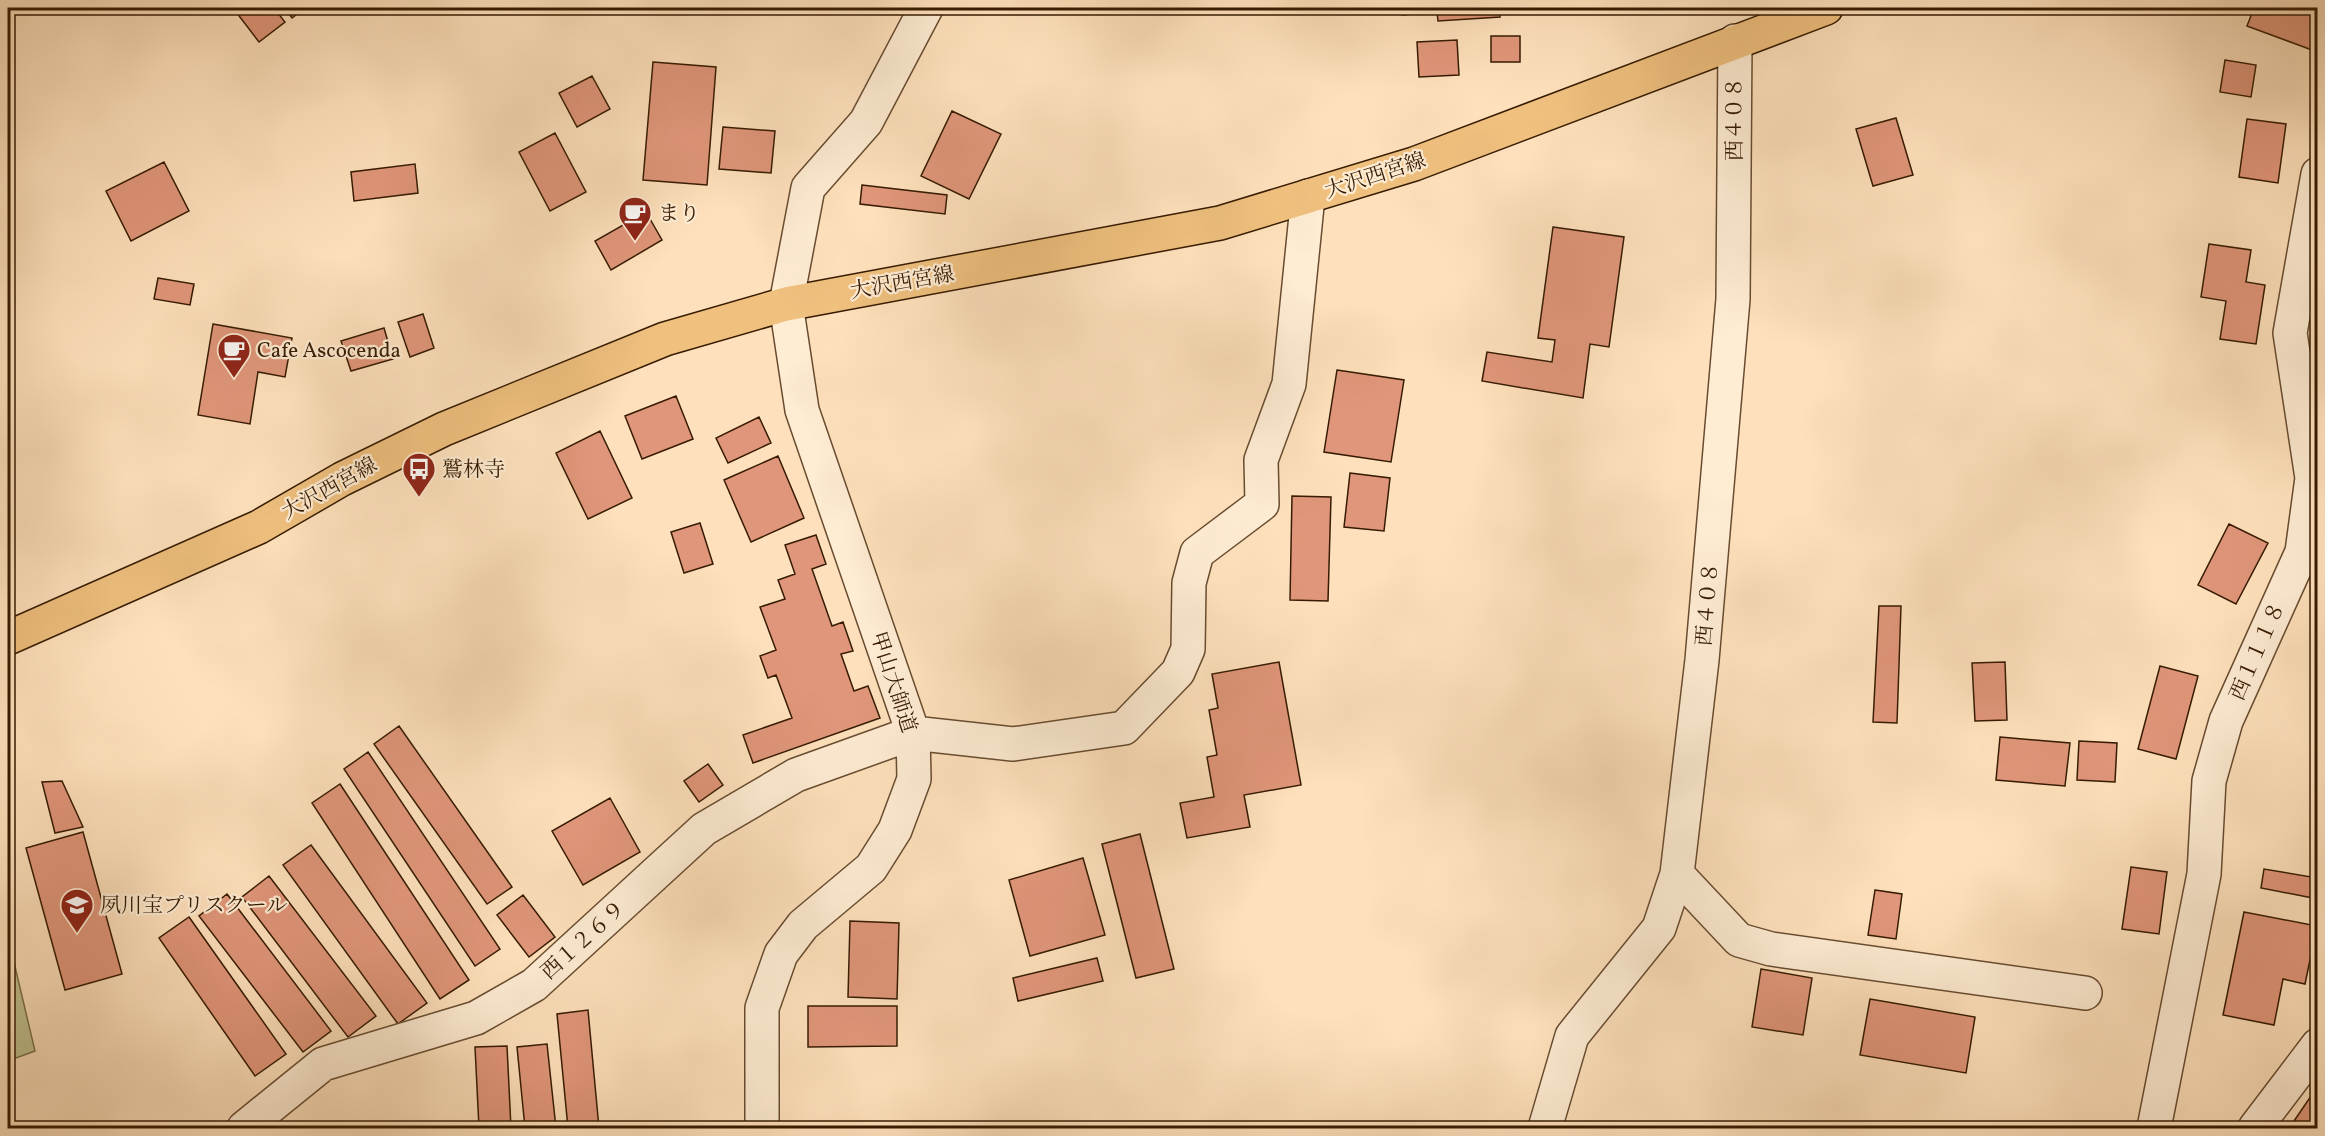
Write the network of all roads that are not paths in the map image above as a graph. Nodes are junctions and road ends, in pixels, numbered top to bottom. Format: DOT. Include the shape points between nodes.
graph roads {
  1 [pos="926,8"];
  2 [pos="1826,8"];
  3 [pos="1735,41"];
  4 [pos="2318,174"];
  5 [pos="1308,196"];
  6 [pos="786,304"];
  7 [pos="2315,478"];
  8 [pos="8,638"];
  9 [pos="913,733"];
  10 [pos="1677,874"];
  11 [pos="2085,993"];
  12 [pos="2318,1045"];
  13 [pos="244,1128"];
  14 [pos="762,1128"];
  15 [pos="1545,1128"];
  16 [pos="2154,1128"];
  17 [pos="2255,1128"];
  1 -- 6 [label="street, 甲山大師道" via="866,122 808,188"];
  2 -- 3 [label="main road, 大沢西宮線"];
  3 -- 5 [label="main road, 大沢西宮線" via="1414,164"];
  3 -- 10 [label="street, 西４０８" via="1733,299 1702,660"];
  4 -- 7 [label="street, 西１１１８" via="2290,333"];
  5 -- 6 [label="main road, 大沢西宮線" via="1220,223"];
  5 -- 9 [label="street" via="1289,384 1261,460 1262,504 1197,553 1189,583 1188,649 1178,672 1124,728 1013,744"];
  6 -- 8 [label="main road, 大沢西宮線" via="664,339 444,429 342,479 259,527"];
  6 -- 9 [label="street, 甲山大師道" via="802,410"];
  7 -- 16 [label="street, 西１１１８" via="2302,552 2226,721 2209,781 2204,874"];
  9 -- 13 [label="street, 西１２６９" via="796,775 704,829 534,985 476,1018 323,1064"];
  9 -- 14 [label="street, 甲山大師道" via="914,779 896,830 871,868 803,925 781,954 762,1008"];
  10 -- 11 [label="street" via="1739,940 1771,950"];
  10 -- 15 [label="street, 西４０８" via="1659,928 1572,1036"];
  12 -- 17 [label="street"];
}
